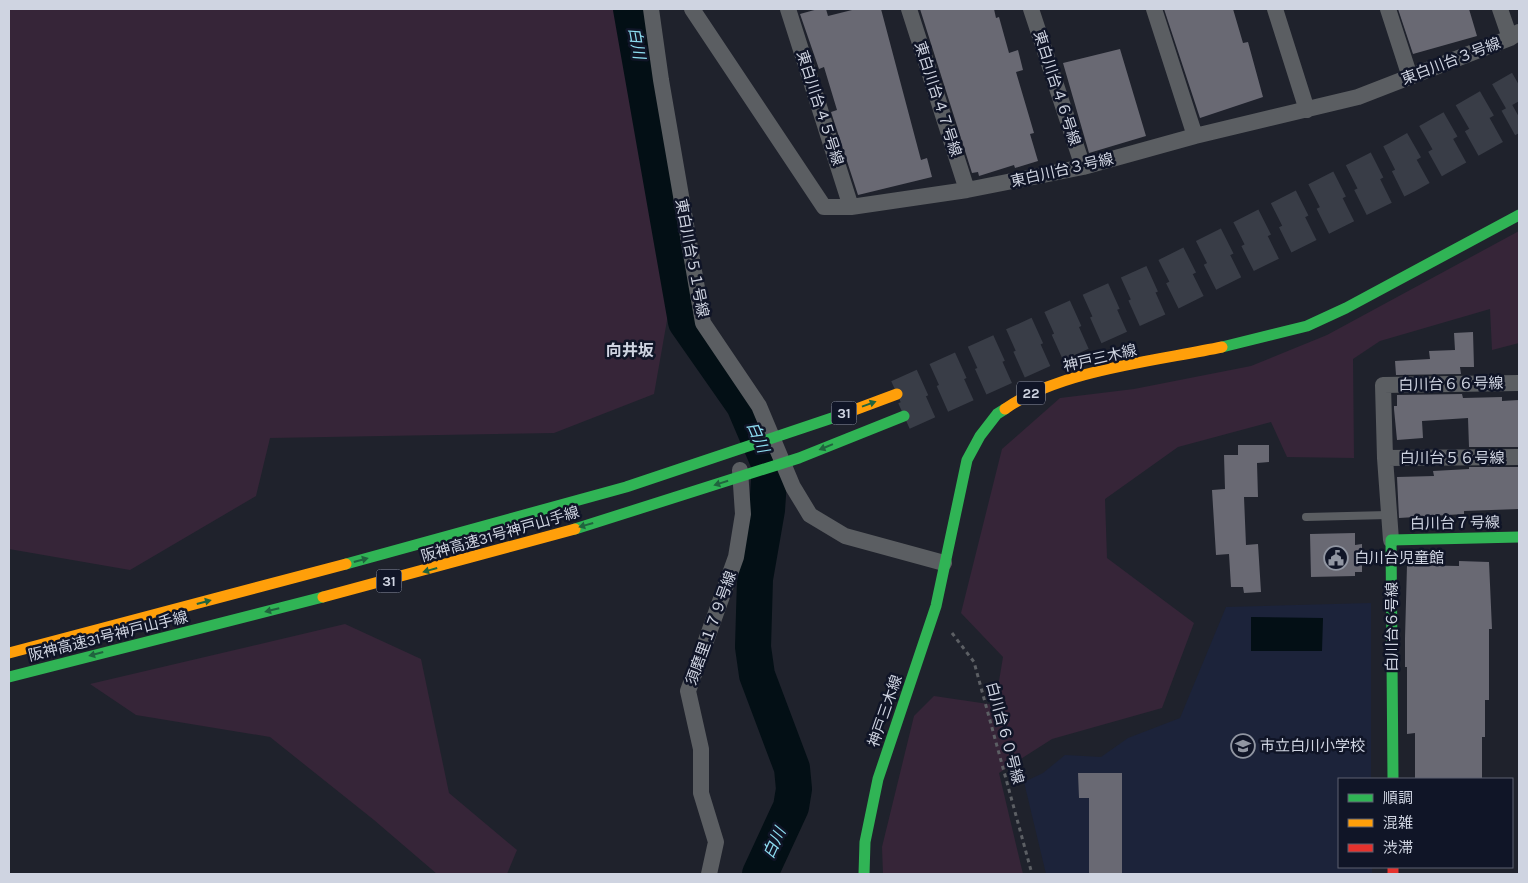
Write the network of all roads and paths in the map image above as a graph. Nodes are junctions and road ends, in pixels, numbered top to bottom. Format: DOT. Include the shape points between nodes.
graph roads {
  1 [pos="651,9"];
  2 [pos="692,9"];
  3 [pos="788,9"];
  4 [pos="909,9"];
  5 [pos="1031,9"];
  6 [pos="1154,9"];
  7 [pos="1275,9"];
  8 [pos="1388,9"];
  9 [pos="1500,9"];
  10 [pos="1515,35"];
  11 [pos="1410,77"];
  12 [pos="1308,110"];
  13 [pos="1195,136"];
  14 [pos="1083,167"];
  15 [pos="967,190"];
  16 [pos="851,207"];
  17 [pos="1519,216"];
  18 [pos="1519,384"];
  19 [pos="1384,385"];
  20 [pos="897,394"];
  21 [pos="904,416"];
  22 [pos="770,434"];
  23 [pos="1519,457"];
  24 [pos="1385,458"];
  25 [pos="1388,516"];
  26 [pos="1306,517"];
  27 [pos="1519,537"];
  28 [pos="1391,540"];
  29 [pos="944,563"];
  30 [pos="934,610"];
  31 [pos="9,653"];
  32 [pos="9,677"];
  33 [pos="1393,778"];
  34 [pos="709,874"];
  35 [pos="864,874"];
  36 [pos="1032,874"];
  1 -- 22 [label="street, 東白川台５１号線" via="703,323 759,406"];
  2 -- 16 [label="street, 東白川台３号線" via="824,207"];
  3 -- 16 [label="street, 東白川台４５号線"];
  4 -- 15 [label="street, 東白川台４７号線"];
  5 -- 14 [label="street, 東白川台４６号線"];
  6 -- 13 [label="street"];
  7 -- 12 [label="street"];
  8 -- 11 [label="street"];
  9 -- 10 [label="street"];
  10 -- 11 [label="street, 東白川台３号線"];
  11 -- 12 [label="street, 東白川台３号線" via="1358,97"];
  12 -- 13 [label="street, 東白川台３号線"];
  13 -- 14 [label="street, 東白川台３号線"];
  14 -- 15 [label="street, 東白川台３号線"];
  15 -- 16 [label="street, 東白川台３号線"];
  17 -- 29 [label="main road, 神戸三木線 / 22" via="1307,326 1256,340 1095,373 1023,396 997,414 967,460"];
  18 -- 19 [label="street, 白川台６６号線"];
  19 -- 24 [label="street, 白川台６号線"];
  31 -- 20 [label="main road, 阪神高速31号神戸山手線 / 31, one-way" via="626,487"];
  21 -- 32 [label="main road, 阪神高速31号神戸山手線 / 31, one-way" via="801,457 633,512 406,577"];
  22 -- 29 [label="street, 東白川台５１号線" via="793,487 810,515 845,536"];
  22 -- 34 [label="street, 須磨里１７９号線" via="738,444 742,514 736,557 688,691 702,749 701,793 716,842"];
  23 -- 24 [label="street, 白川台５６号線"];
  24 -- 25 [label="street, 白川台６号線"];
  25 -- 26 [label="lane"];
  25 -- 28 [label="street, 白川台６号線"];
  27 -- 28 [label="main road, 白川台７号線"];
  28 -- 33 [label="main road, 白川台６号線"];
  29 -- 30 [label="main road, 神戸三木線 / 22"];
  30 -- 35 [label="main road, 神戸三木線 / 22" via="868,814"];
  30 -- 36 [label="path, 白川台６０号線" via="974,662"];
}
